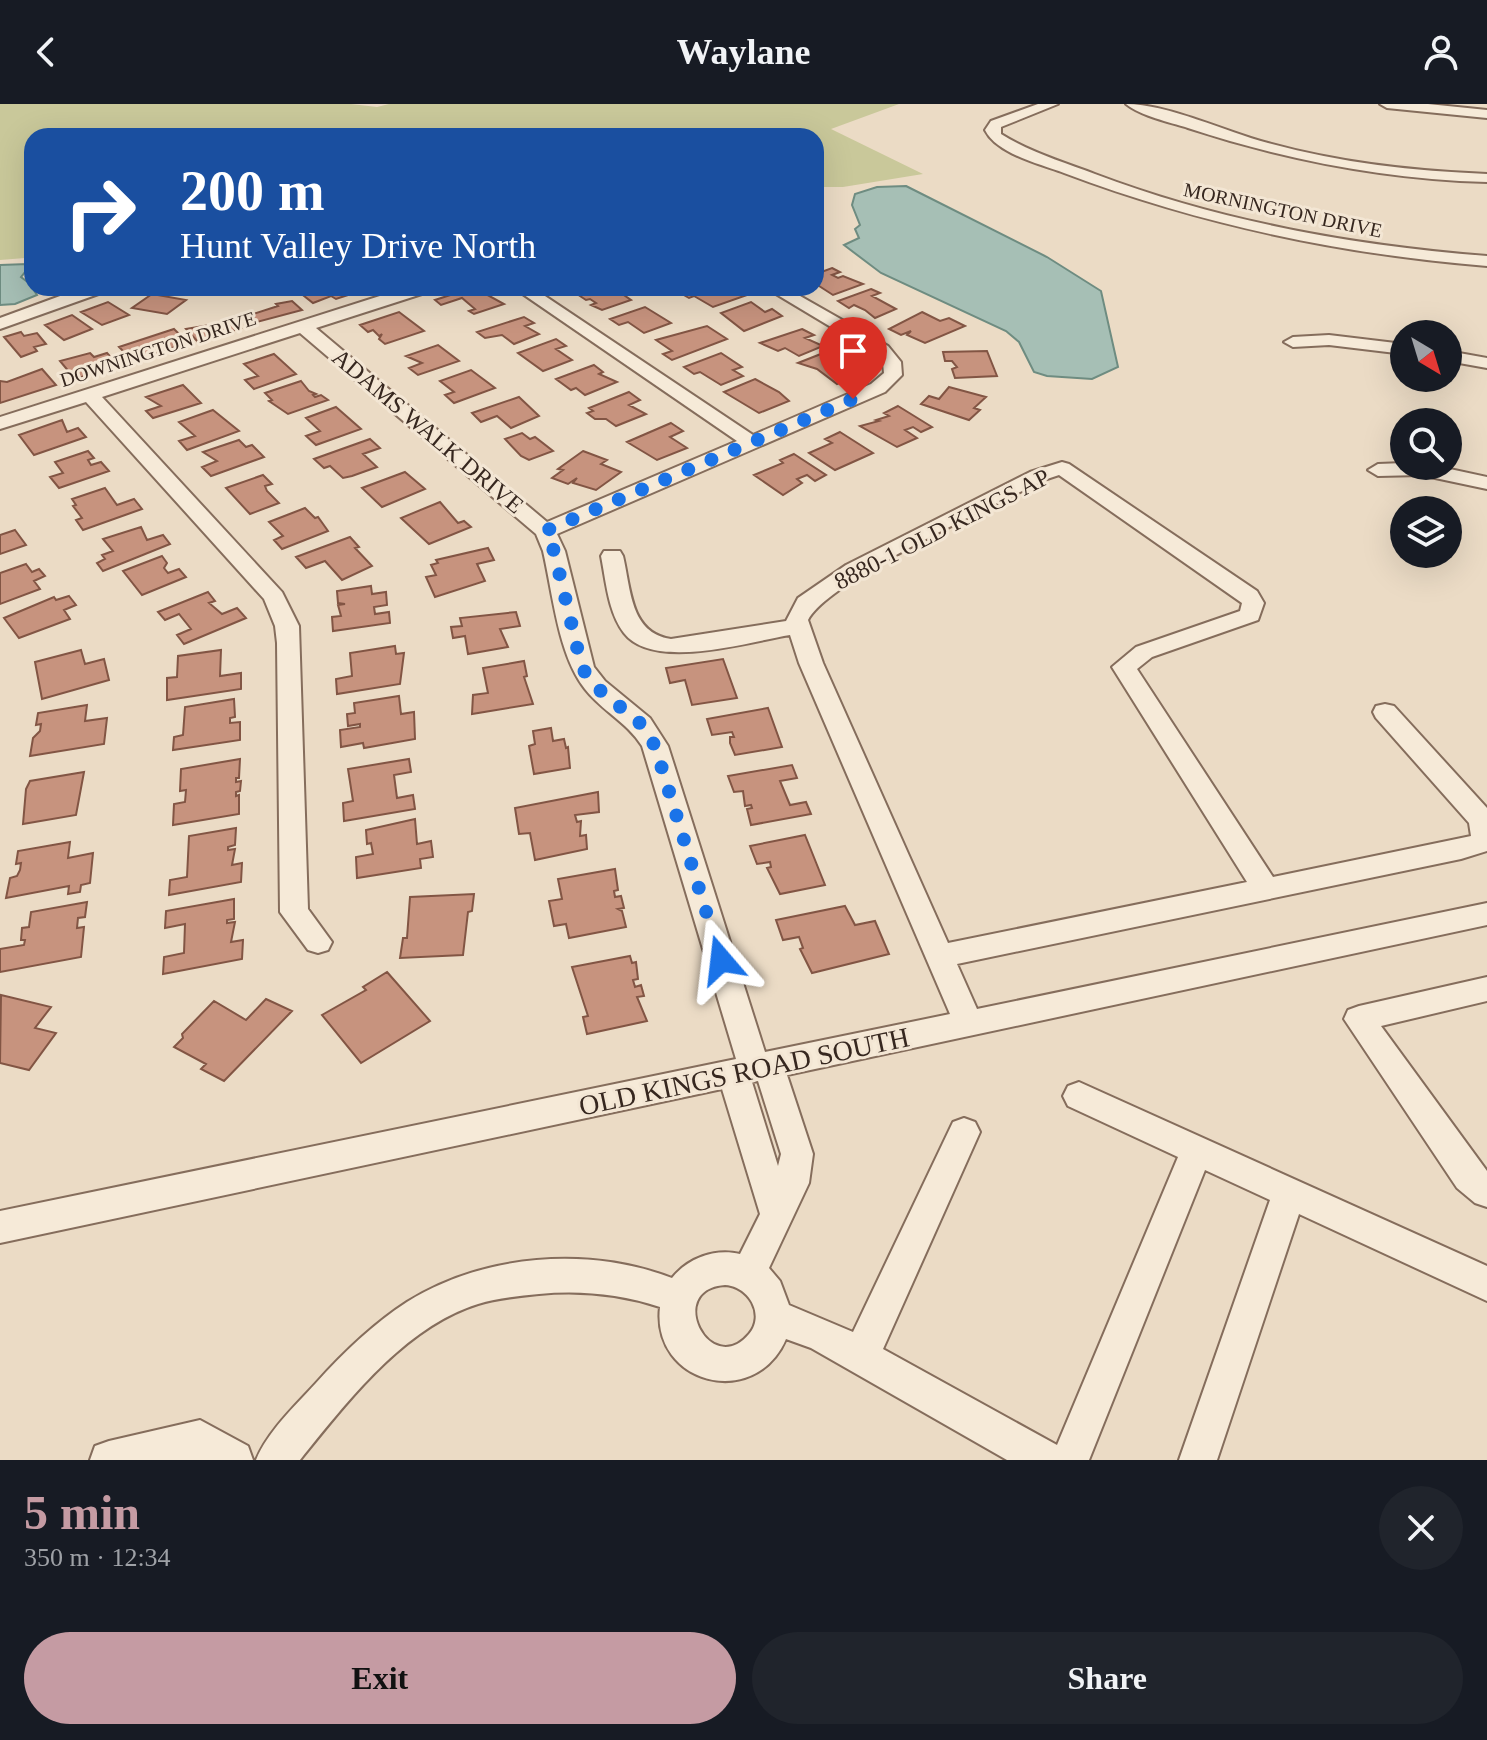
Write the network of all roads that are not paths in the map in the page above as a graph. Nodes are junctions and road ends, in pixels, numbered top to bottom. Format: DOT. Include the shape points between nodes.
graph roads {
  1 [pos="1051,104"];
  2 [pos="1133,104"];
  3 [pos="1387,104"];
  4 [pos="1487,114"];
  5 [pos="1487,178"];
  6 [pos="1487,261"];
  7 [pos="76,296"];
  8 [pos="397,296"];
  9 [pos="534,296"];
  10 [pos="788,296"];
  11 [pos="0,324"];
  12 [pos="303,326"];
  13 [pos="1293,342"];
  14 [pos="1390,347"];
  15 [pos="1462,359"];
  16 [pos="1487,363"];
  17 [pos="89,394"];
  18 [pos="0,423"];
  19 [pos="751,442"];
  20 [pos="1378,470"];
  21 [pos="1487,483"];
  22 [pos="545,531"];
  23 [pos="612,556"];
  24 [pos="797,627"];
  25 [pos="1385,712"];
  26 [pos="1266,889"];
  27 [pos="1487,914"];
  28 [pos="318,942"];
  29 [pos="940,956"];
  30 [pos="1487,989"];
  31 [pos="968,1022"];
  32 [pos="752,1068"];
  33 [pos="1079,1096"];
  34 [pos="964,1132"];
  35 [pos="1197,1150"];
  36 [pos="1487,1192"];
  37 [pos="1289,1193"];
  38 [pos="0,1227"];
  39 [pos="748,1274"];
  40 [pos="1487,1284"];
  41 [pos="680,1298"];
  42 [pos="774,1317"];
  43 [pos="861,1356"];
  44 [pos="109,1460"];
  45 [pos="234,1460"];
  46 [pos="275,1460"];
  47 [pos="1045,1460"];
  48 [pos="1070,1460"];
  49 [pos="1198,1460"];
  1 -- 6 [label="street, MORNINGTON DRIVE" via="1003,120 992,130 1005,143 1187,212 1335,244"];
  2 -- 5 [label="street" via="1311,161 1392,173"];
  3 -- 4 [label="street"];
  7 -- 11 [label="street"];
  8 -- 12 [label="street, DOWNINGTON DRIVE"];
  9 -- 19 [label="street"];
  10 -- 19 [label="street" via="882,350 894,366 893,375 878,388"];
  12 -- 17 [label="street, DOWNINGTON DRIVE"];
  12 -- 22 [label="street, ADAMS WALK DRIVE"];
  13 -- 14 [label="street"];
  15 -- 16 [label="street"];
  17 -- 18 [label="street, DOWNINGTON DRIVE"];
  17 -- 28 [label="street" via="282,611 289,643 294,912"];
  19 -- 22 [label="street"];
  20 -- 21 [label="street" via="1421,469"];
  22 -- 32 [label="street, ADAMS WALK DRIVE" via="582,668 596,687 641,724 655,746"];
  23 -- 24 [label="street" via="631,630 653,646"];
  24 -- 26 [label="street, 8880-1 OLD KINGS AP" via="806,603 854,570 1062,468 1253,603 1250,615 1144,652 1124,667"];
  24 -- 29 [label="street"];
  25 -- 26 [label="street" via="1480,818 1486,830 1483,842"];
  26 -- 29 [label="street"];
  27 -- 31 [label="street, OLD KINGS ROAD SOUTH"];
  29 -- 31 [label="street"];
  30 -- 36 [label="street" via="1359,1019 1469,1177"];
  31 -- 32 [label="street, OLD KINGS ROAD SOUTH"];
  32 -- 38 [label="street, OLD KINGS ROAD SOUTH"];
  32 -- 39 [label="street, ADAMS WALK DRIVE" via="777,1215"];
  33 -- 35 [label="street"];
  34 -- 43 [label="street"];
  35 -- 37 [label="street"];
  35 -- 48 [label="street"];
  37 -- 40 [label="street"];
  37 -- 49 [label="street"];
  39 -- 41 [label="street" via="716,1269 689,1284"];
  39 -- 42 [label="street" via="762,1284"];
  41 -- 42 [label="street" via="676,1314 682,1338 699,1357 716,1363 750,1357 771,1334"];
  41 -- 46 [label="street" via="644,1283 587,1274 475,1287 427,1311 380,1345 328,1395"];
  42 -- 43 [label="street"];
  43 -- 47 [label="street"];
  44 -- 45 [label="street" via="200,1439"];
}
